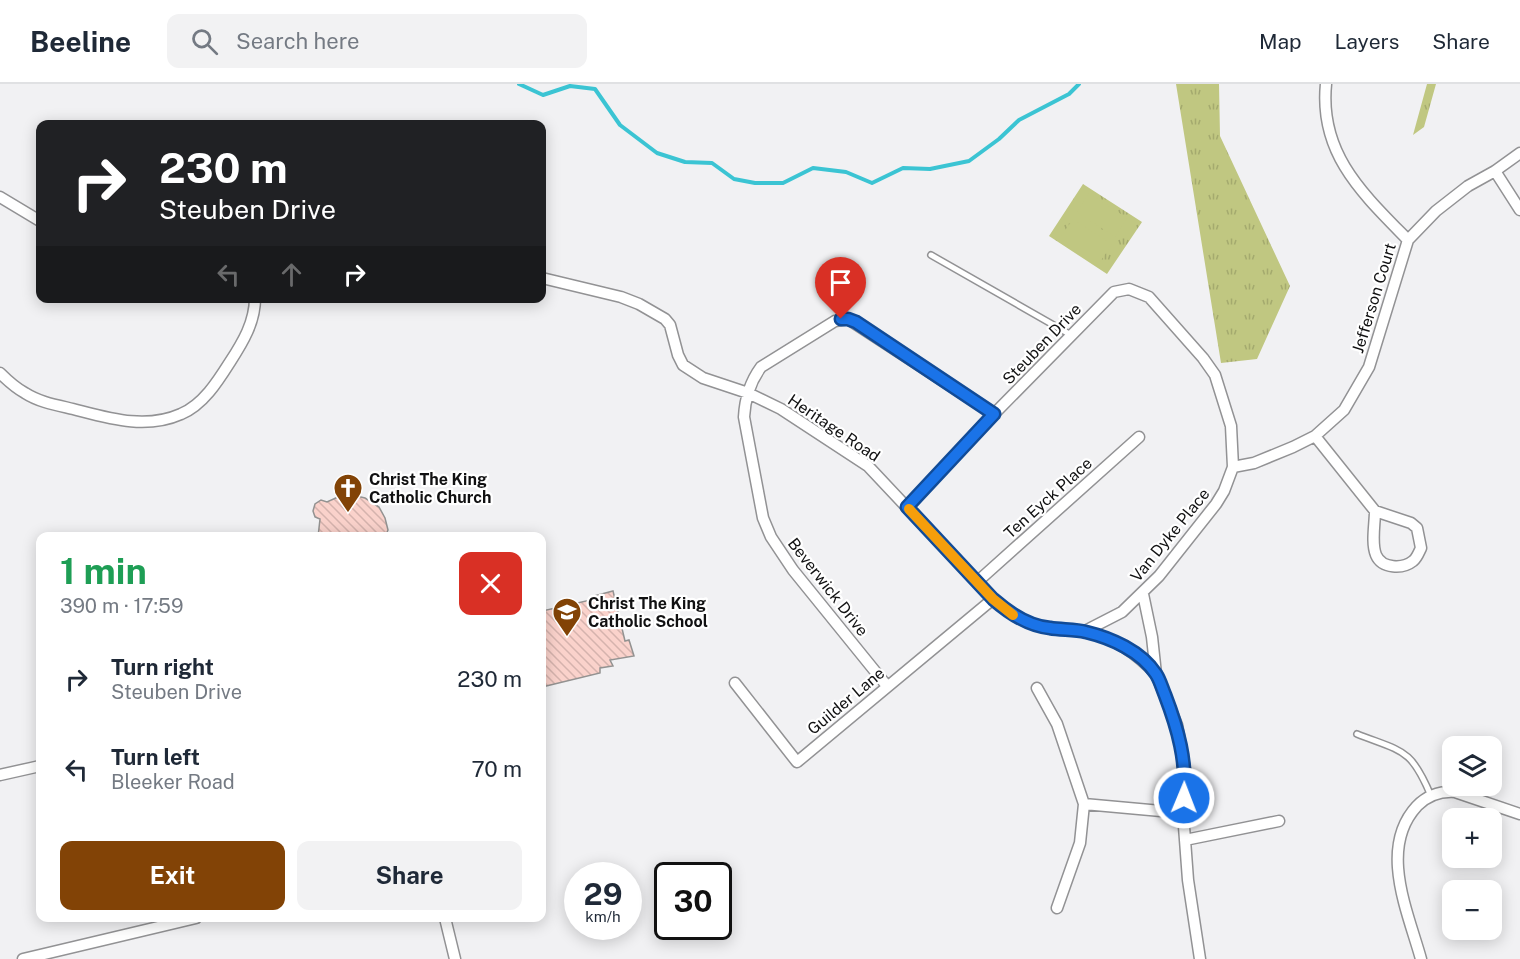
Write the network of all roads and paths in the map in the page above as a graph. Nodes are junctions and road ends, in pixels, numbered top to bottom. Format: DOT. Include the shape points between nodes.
graph roads {
  1 [pos="1326,84"];
  2 [pos="1520,153"];
  3 [pos="1495,171"];
  4 [pos="0,197"];
  5 [pos="1520,210"];
  6 [pos="36,219"];
  7 [pos="1408,240"];
  8 [pos="931,255"];
  9 [pos="546,279"];
  10 [pos="1130,289"];
  11 [pos="255,303"];
  12 [pos="1071,335"];
  13 [pos="0,373"];
  14 [pos="748,393"];
  15 [pos="994,414"];
  16 [pos="1315,436"];
  17 [pos="1139,437"];
  18 [pos="1233,467"];
  19 [pos="907,507"];
  20 [pos="1375,511"];
  21 [pos="978,582"];
  22 [pos="1143,594"];
  23 [pos="993,599"];
  24 [pos="1085,631"];
  25 [pos="1156,674"];
  26 [pos="735,683"];
  27 [pos="887,686"];
  28 [pos="1037,688"];
  29 [pos="1358,734"];
  30 [pos="36,767"];
  31 [pos="0,775"];
  32 [pos="1431,796"];
  33 [pos="1084,804"];
  34 [pos="1183,813"];
  35 [pos="1520,814"];
  36 [pos="1279,821"];
  37 [pos="1185,840"];
  38 [pos="1057,908"];
  39 [pos="179,922"];
  40 [pos="446,922"];
  41 [pos="23,959"];
  42 [pos="455,959"];
  43 [pos="1200,959"];
  44 [pos="1421,959"];
  1 -- 7 [label="street" via="1326,116 1337,155 1354,184"];
  2 -- 3 [label="street, Jefferson Court"];
  3 -- 5 [label="street"];
  3 -- 7 [label="street, Jefferson Court" via="1444,204"];
  4 -- 6 [label="street"];
  7 -- 16 [label="street, Jefferson Court" via="1370,367 1344,410"];
  8 -- 12 [label="lane"];
  9 -- 14 [label="street, Heritage Road" via="621,297 657,313 670,326 683,365 703,378"];
  10 -- 12 [label="street, Steuben Drive" via="1114,292"];
  10 -- 18 [label="street, Van Dyke Place" via="1149,297 1215,375 1231,426"];
  11 -- 13 [label="street" via="242,344 221,376 201,401 180,415 152,422 117,420 40,400 24,393"];
  12 -- 15 [label="street, Steuben Drive"];
  14 -- 15 [label="street" via="761,367 835,321 848,319"];
  14 -- 19 [label="street, Heritage Road" via="868,466"];
  14 -- 27 [label="street, Beverwick Drive" via="744,417 763,518 771,537"];
  15 -- 19 [label="street, Steuben Drive"];
  16 -- 18 [label="street, Jefferson Court" via="1272,458"];
  16 -- 20 [label="street"];
  17 -- 21 [label="street, Ten Eyck Place"];
  18 -- 22 [label="street, Van Dyke Place" via="1216,504"];
  19 -- 21 [label="street, Heritage Road"];
  20 -- 20 [label="street" via="1375,554 1379,560 1400,567 1413,561 1421,548 1417,528"];
  21 -- 23 [label="street, Heritage Road"];
  22 -- 24 [label="street, Van Dyke Place" via="1122,612"];
  22 -- 25 [label="street, Heritage Road"];
  23 -- 24 [label="street, Heritage Road" via="1019,618 1046,628"];
  23 -- 27 [label="street, Guilder Lane"];
  24 -- 25 [label="street, Heritage Road" via="1122,645"];
  25 -- 34 [label="street, Heritage Road" via="1177,725 1185,770"];
  26 -- 27 [label="street, Guilder Lane" via="797,762"];
  28 -- 33 [label="street" via="1057,724"];
  29 -- 32 [label="lane" via="1412,759"];
  30 -- 31 [label="street"];
  32 -- 35 [label="street" via="1455,792"];
  32 -- 44 [label="street" via="1411,813 1398,852 1404,900"];
  33 -- 34 [label="street"];
  33 -- 38 [label="street" via="1080,843"];
  34 -- 37 [label="street, Heritage Road"];
  36 -- 37 [label="street"];
  37 -- 43 [label="street, Heritage Road"];
  39 -- 41 [label="street"];
  40 -- 42 [label="street"];
}
